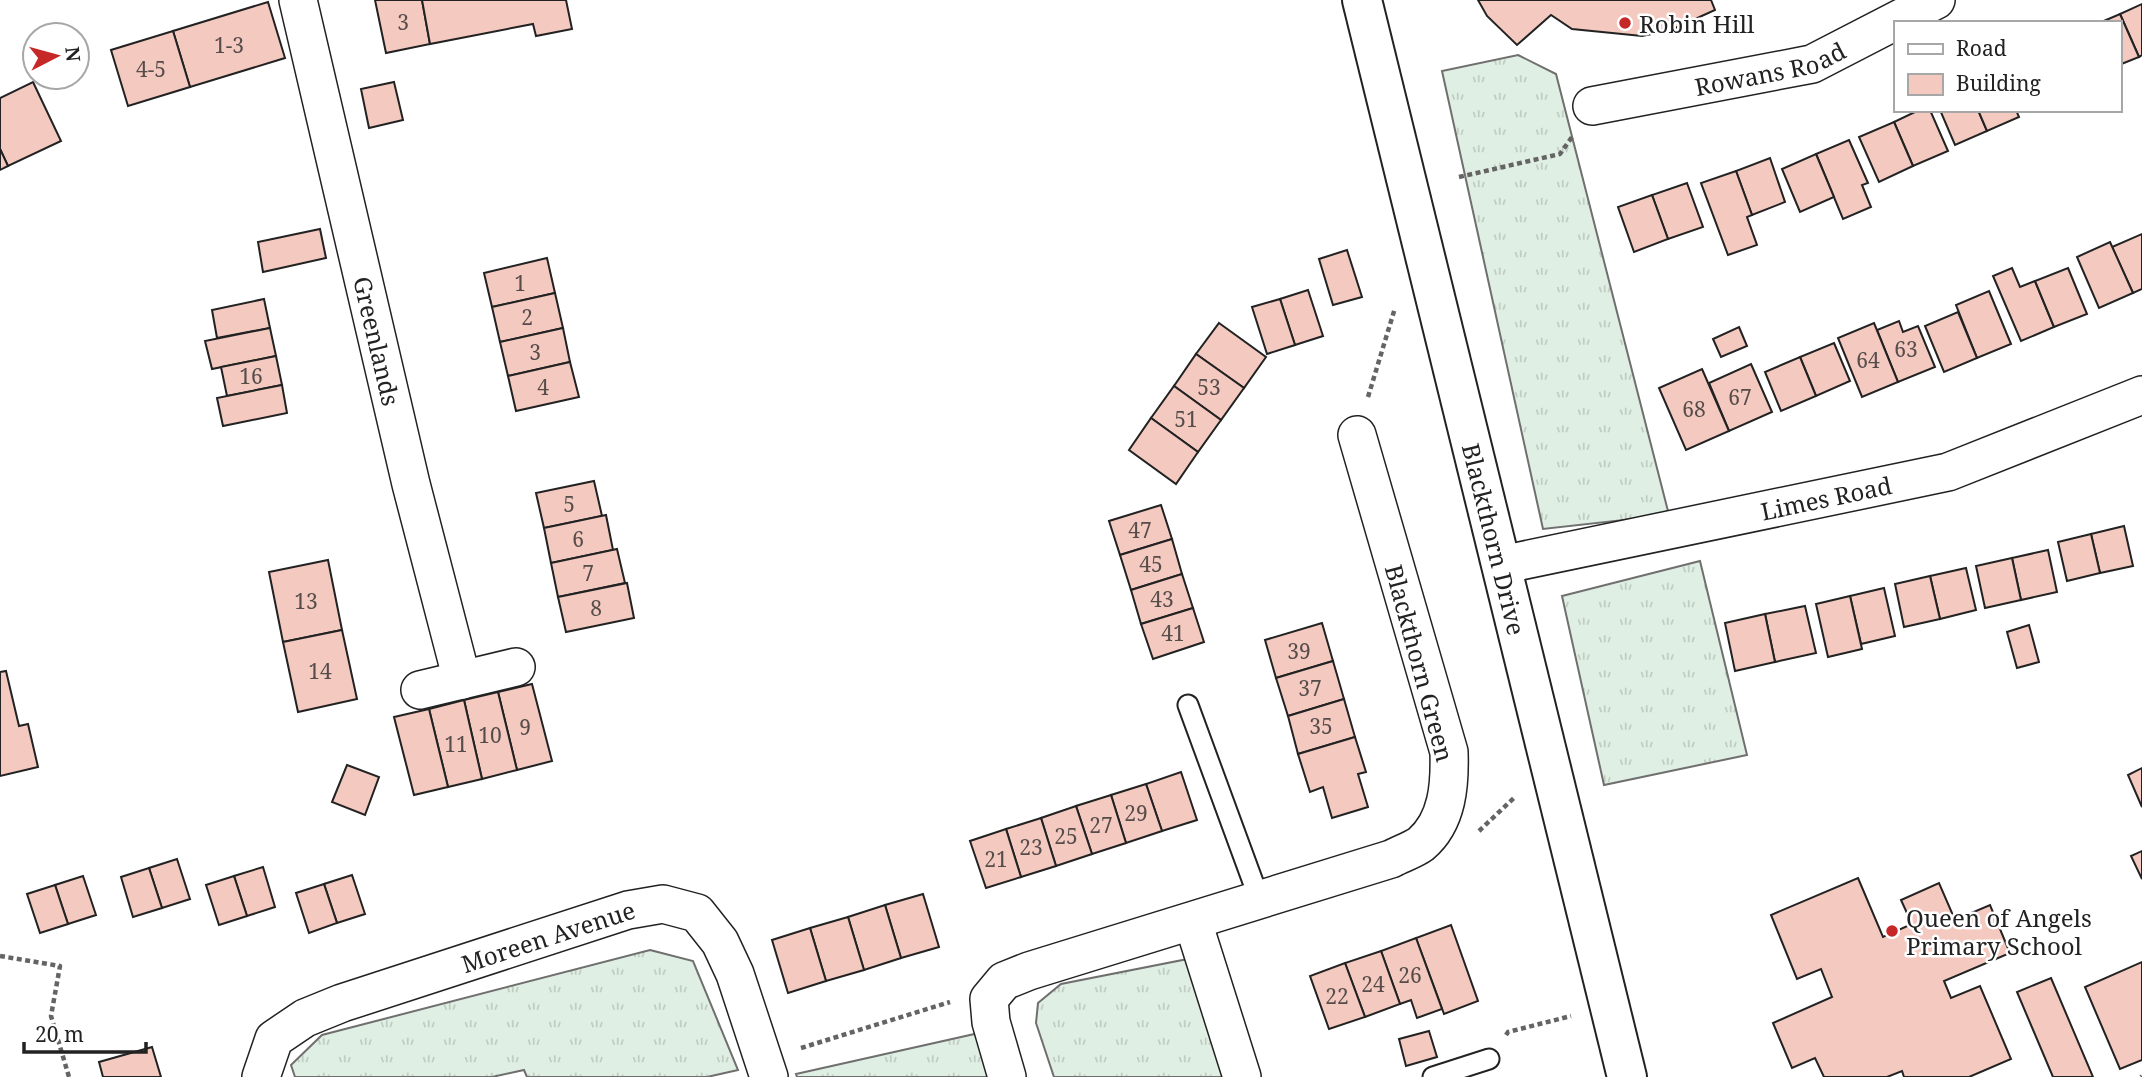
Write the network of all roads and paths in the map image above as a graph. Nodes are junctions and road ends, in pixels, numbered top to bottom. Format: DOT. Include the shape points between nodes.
graph roads {
  1 [pos="298,0"];
  2 [pos="1362,0"];
  3 [pos="1936,0"];
  4 [pos="1895,21"];
  5 [pos="1894,22"];
  6 [pos="1592,106"];
  7 [pos="1459,177"];
  8 [pos="1395,307"];
  9 [pos="2142,395"];
  10 [pos="1357,435"];
  11 [pos="1501,565"];
  12 [pos="516,667"];
  13 [pos="462,680"];
  14 [pos="420,690"];
  15 [pos="1188,705"];
  16 [pos="1550,765"];
  17 [pos="1475,834"];
  18 [pos="1260,901"];
  19 [pos="1193,922"];
  20 [pos="0,956"];
  21 [pos="989,999"];
  22 [pos="1609,1006"];
  23 [pos="1489,1059"];
  24 [pos="766,1068"];
  25 [pos="69,1077"];
  26 [pos="261,1077"];
  27 [pos="1007,1077"];
  28 [pos="1242,1077"];
  29 [pos="1433,1077"];
  30 [pos="1627,1077"];
  1 -- 13 [label="street, Greenlands" via="411,484"];
  2 -- 11 [label="street, Blackthorn Drive"];
  3 -- 4 [label="street, Rowans Road"];
  5 -- 6 [label="street, Rowans Road" via="1812,64"];
  6 -- 7 [label="path" via="1560,154"];
  8 -- 10 [label="path"];
  9 -- 11 [label="street, Limes Road" via="1948,472"];
  10 -- 18 [label="street, Blackthorn Green" via="1449,752 1450,787 1440,819 1420,844 1391,859"];
  11 -- 16 [label="street, Blackthorn Drive"];
  12 -- 13 [label="street"];
  13 -- 14 [label="street"];
  15 -- 18 [label="lane"];
  16 -- 17 [label="path"];
  16 -- 22 [label="street, Blackthorn Drive"];
  18 -- 19 [label="street, Blackthorn Green"];
  19 -- 21 [label="street, Blackthorn Green" via="1029,971 1004,981"];
  19 -- 28 [label="street"];
  20 -- 25 [label="path" via="60,966 51,1016"];
  21 -- 24 [label="path" via="961,998"];
  21 -- 27 [label="street"];
  22 -- 23 [label="path" via="1508,1032"];
  22 -- 30 [label="street, Blackthorn Drive"];
  23 -- 29 [label="lane"];
  24 -- 26 [label="street, Moreen Avenue" via="720,942 697,913 663,904 628,910 305,1018 274,1040"];
}
